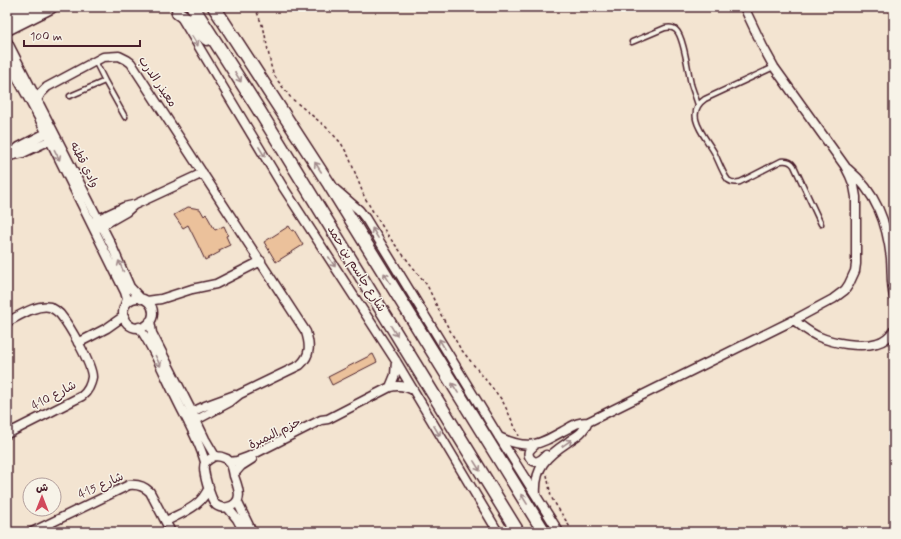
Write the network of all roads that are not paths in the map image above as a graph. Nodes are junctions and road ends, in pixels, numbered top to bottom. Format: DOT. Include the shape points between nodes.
graph roads {
  1 [pos="25,7"];
  2 [pos="51,7"];
  3 [pos="193,7"];
  4 [pos="214,7"];
  5 [pos="744,7"];
  6 [pos="177,10"];
  7 [pos="7,17"];
  8 [pos="7,29"];
  9 [pos="7,41"];
  10 [pos="632,42"];
  11 [pos="220,48"];
  12 [pos="7,59"];
  13 [pos="95,60"];
  14 [pos="774,67"];
  15 [pos="105,81"];
  16 [pos="29,85"];
  17 [pos="47,87"];
  18 [pos="70,96"];
  19 [pos="37,100"];
  20 [pos="698,104"];
  21 [pos="125,117"];
  22 [pos="49,131"];
  23 [pos="53,139"];
  24 [pos="8,157"];
  25 [pos="845,166"];
  26 [pos="203,173"];
  27 [pos="329,184"];
  28 [pos="96,224"];
  29 [pos="821,224"];
  30 [pos="261,261"];
  31 [pos="168,297"];
  32 [pos="894,297"];
  33 [pos="144,300"];
  34 [pos="126,305"];
  35 [pos="153,313"];
  36 [pos="124,316"];
  37 [pos="794,320"];
  38 [pos="150,321"];
  39 [pos="7,322"];
  40 [pos="128,324"];
  41 [pos="139,327"];
  42 [pos="107,328"];
  43 [pos="894,330"];
  44 [pos="78,343"];
  45 [pos="396,361"];
  46 [pos="390,387"];
  47 [pos="413,390"];
  48 [pos="191,418"];
  49 [pos="588,422"];
  50 [pos="7,434"];
  51 [pos="499,437"];
  52 [pos="536,444"];
  53 [pos="554,451"];
  54 [pos="258,454"];
  55 [pos="215,456"];
  56 [pos="205,462"];
  57 [pos="229,462"];
  58 [pos="234,474"];
  59 [pos="209,487"];
  60 [pos="536,497"];
  61 [pos="237,501"];
  62 [pos="197,505"];
  63 [pos="216,505"];
  64 [pos="228,508"];
  65 [pos="166,521"];
  66 [pos="32,532"];
  67 [pos="171,532"];
  68 [pos="244,532"];
  69 [pos="252,532"];
  70 [pos="498,532"];
  71 [pos="518,532"];
  72 [pos="544,532"];
  73 [pos="559,532"];
  1 -- 7 [label="main road"];
  2 -- 8 [label="main road"];
  3 -- 11 [label="main road, شارع جاسم بن حمد"];
  27 -- 4 [label="main road, شارع جاسم بن حمد, one-way"];
  5 -- 14 [label="street"];
  6 -- 11 [label="main road"];
  6 -- 45 [label="street, شارع جاسم بن حمد, one-way" via="283,187"];
  9 -- 16 [label="street, وادي قطنه"];
  10 -- 20 [label="lane" via="665,28 676,29 684,48"];
  11 -- 71 [label="main road, شارع جاسم بن حمد, one-way"];
  12 -- 22 [label="street, وادي قطنه"];
  13 -- 15 [label="lane"];
  13 -- 17 [label="street, معيذر الدرب"];
  13 -- 26 [label="street, معيذر الدرب" via="119,56 131,63"];
  14 -- 20 [label="lane"];
  14 -- 25 [label="street"];
  15 -- 18 [label="lane"];
  15 -- 21 [label="lane"];
  16 -- 17 [label="street"];
  16 -- 19 [label="street, وادي قطنه"];
  17 -- 19 [label="street, معيذر الدرب"];
  19 -- 22 [label="street, وادي قطنه"];
  20 -- 29 [label="lane" via="695,113 699,127 729,181 737,183 781,162 789,161 794,166"];
  22 -- 23 [label="street, وادي قطنه"];
  22 -- 24 [label="street" via="19,147"];
  23 -- 24 [label="street"];
  23 -- 28 [label="street, وادي قطنه"];
  25 -- 32 [label="street" via="870,192 881,214 889,248"];
  25 -- 37 [label="street" via="856,197 855,271 849,284 839,295"];
  26 -- 28 [label="street" via="134,205 126,206"];
  26 -- 30 [label="street, معيذر الدرب"];
  51 -- 27 [label="street, شارع جاسم بن حمد, one-way" via="366,219"];
  72 -- 27 [label="main road, شارع جاسم بن حمد, one-way"];
  33 -- 28 [label="street, وادي قطنه, one-way" via="130,287 111,244"];
  28 -- 34 [label="street, وادي قطنه" via="125,292"];
  30 -- 31 [label="street" via="216,284"];
  30 -- 48 [label="street, معيذر الدرب" via="306,332 308,356 300,365 240,394 224,405"];
  31 -- 33 [label="street"];
  31 -- 35 [label="street"];
  33 -- 34 [label="street" via="134,299"];
  33 -- 35 [label="street" via="151,306"];
  34 -- 36 [label="street"];
  35 -- 38 [label="street"];
  36 -- 40 [label="street"];
  36 -- 42 [label="street"];
  37 -- 43 [label="street" via="817,336 859,345 876,344 886,339"];
  37 -- 49 [label="street"];
  38 -- 41 [label="street"];
  38 -- 48 [label="street" via="152,333"];
  39 -- 44 [label="street, شارع 410" via="36,308 50,307 60,314"];
  40 -- 41 [label="street"];
  40 -- 42 [label="street"];
  41 -- 48 [label="street, one-way"];
  42 -- 44 [label="street"];
  44 -- 50 [label="street, شارع 410" via="90,367 92,380 87,392"];
  45 -- 46 [label="street" via="396,371"];
  45 -- 47 [label="street, شارع جاسم بن حمد"];
  46 -- 47 [label="street" via="400,386"];
  46 -- 54 [label="street, حزم البمبرة" via="323,424"];
  47 -- 70 [label="street, شارع جاسم بن حمد, one-way"];
  48 -- 55 [label="street"];
  48 -- 56 [label="street"];
  49 -- 52 [label="street" via="576,423"];
  53 -- 49 [label="street, one-way" via="580,433"];
  51 -- 52 [label="street" via="520,445"];
  51 -- 60 [label="street, شارع جاسم بن حمد"];
  52 -- 53 [label="street" via="529,452 529,457 534,461"];
  53 -- 60 [label="street" via="539,471"];
  54 -- 57 [label="street, حزم البمبرة"];
  54 -- 58 [label="street, حزم البمبرة"];
  55 -- 56 [label="street"];
  55 -- 57 [label="street" via="223,457"];
  56 -- 59 [label="street" via="204,472"];
  57 -- 58 [label="street"];
  58 -- 61 [label="street" via="239,494"];
  59 -- 62 [label="street"];
  59 -- 63 [label="street"];
  60 -- 73 [label="street, شارع جاسم بن حمد"];
  61 -- 64 [label="street"];
  61 -- 69 [label="street"];
  62 -- 63 [label="street"];
  62 -- 65 [label="street"];
  63 -- 64 [label="street"];
  64 -- 68 [label="street"];
  65 -- 66 [label="street, شارع 415" via="150,492 135,484"];
  65 -- 67 [label="street, شارع 415"];
}
